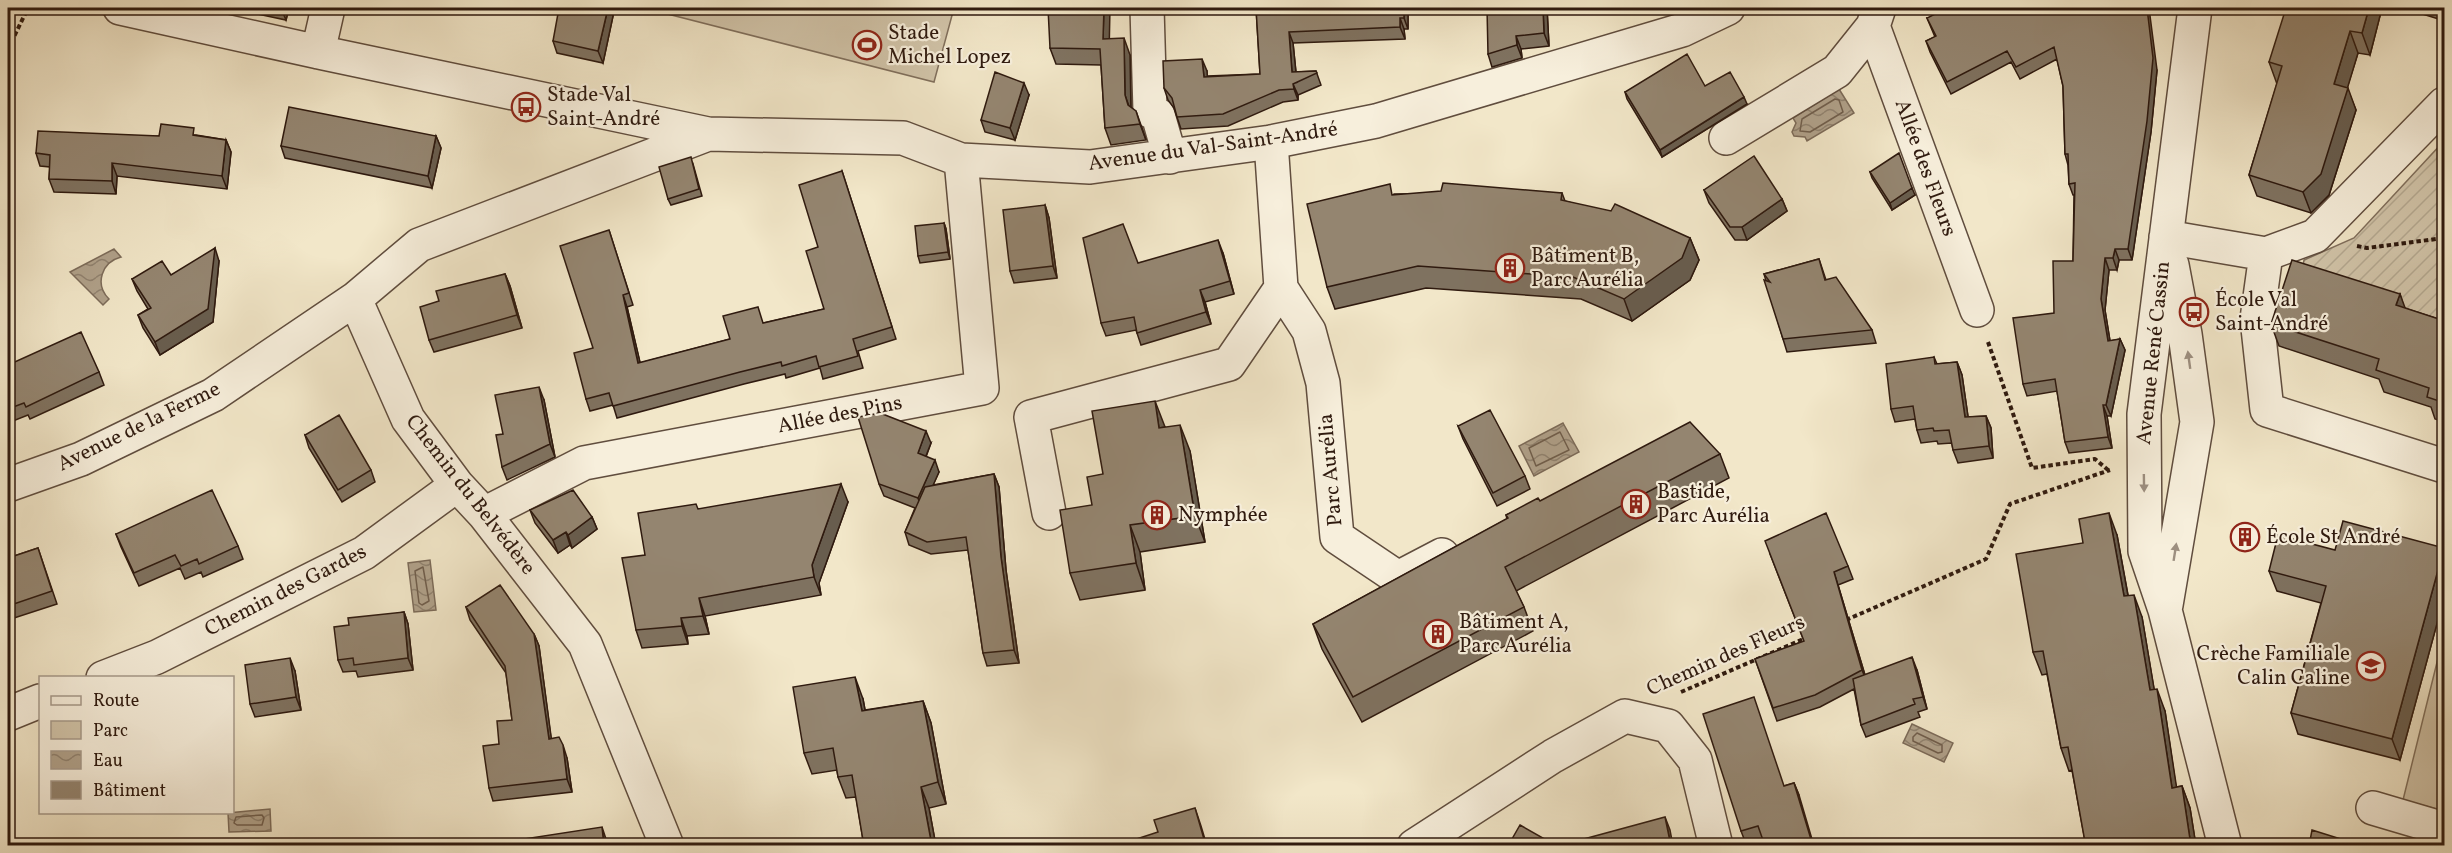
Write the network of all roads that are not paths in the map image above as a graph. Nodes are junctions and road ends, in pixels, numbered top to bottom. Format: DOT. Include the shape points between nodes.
graph roads {
  1 [pos="120,8"];
  2 [pos="328,8"];
  3 [pos="1147,8"];
  4 [pos="1728,8"];
  5 [pos="2195,8"];
  6 [pos="1876,17"];
  7 [pos="318,52"];
  8 [pos="2445,104"];
  9 [pos="708,134"];
  10 [pos="1726,138"];
  11 [pos="1271,142"];
  12 [pos="1170,157"];
  13 [pos="962,160"];
  14 [pos="2166,237"];
  15 [pos="2266,254"];
  16 [pos="1281,288"];
  17 [pos="355,299"];
  18 [pos="1977,310"];
  19 [pos="2445,466"];
  20 [pos="8,485"];
  21 [pos="457,485"];
  22 [pos="1049,513"];
  23 [pos="484,514"];
  24 [pos="1470,541"];
  25 [pos="2165,610"];
  26 [pos="108,676"];
  27 [pos="39,701"];
  28 [pos="8,714"];
  29 [pos="2373,808"];
  30 [pos="2445,829"];
  31 [pos="1414,845"];
  32 [pos="667,846"];
  33 [pos="1716,846"];
  34 [pos="2225,846"];
  1 -- 7 [label="street, Avenue du Val-Saint-André"];
  2 -- 7 [label="street"];
  3 -- 12 [label="street" via="1150,111 1158,115"];
  4 -- 11 [label="street, Avenue du Val-Saint-André" via="1682,30 1376,121"];
  5 -- 14 [label="street, Avenue René Cassin"];
  6 -- 10 [label="street, Allée des Fleurs" via="1837,71"];
  6 -- 18 [label="street, Allée des Fleurs"];
  7 -- 9 [label="street, Avenue du Val-Saint-André"];
  8 -- 15 [label="street" via="2315,236"];
  9 -- 13 [label="street, Avenue du Val-Saint-André" via="903,138"];
  9 -- 17 [label="street" via="419,245"];
  11 -- 12 [label="street, Avenue du Val-Saint-André"];
  11 -- 16 [label="street, Parc Aurélia"];
  12 -- 13 [label="street, Avenue du Val-Saint-André" via="1090,167"];
  13 -- 23 [label="street, Allée des Pins" via="982,387 584,464"];
  14 -- 15 [label="street"];
  14 -- 25 [label="street, Avenue René Cassin, one-way" via="2144,414 2145,551"];
  25 -- 14 [label="street, Avenue René Cassin, one-way" via="2197,422"];
  15 -- 19 [label="street" via="2257,319 2267,410"];
  16 -- 22 [label="street" via="1229,364 1031,417"];
  16 -- 24 [label="street, Parc Aurélia" via="1309,331 1323,383 1337,537 1398,578"];
  17 -- 20 [label="street, Avenue de la Ferme" via="213,395 81,459"];
  17 -- 21 [label="street, Chemin du Belvédère" via="408,419"];
  21 -- 23 [label="street, Chemin du Belvédère"];
  21 -- 26 [label="street, Chemin des Gardes" via="364,553 157,657"];
  23 -- 32 [label="street, Chemin du Belvédère" via="585,644"];
  25 -- 34 [label="street, Avenue René Cassin"];
  27 -- 28 [label="street"];
  29 -- 30 [label="street"];
  31 -- 33 [label="street" via="1553,756 1625,717 1668,726 1695,760"];
}
